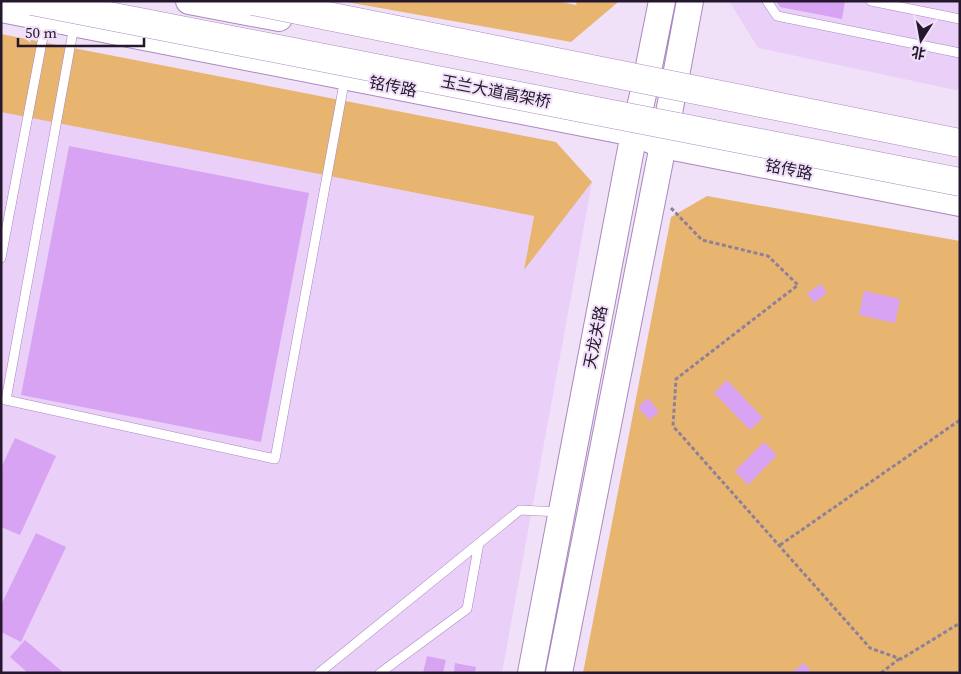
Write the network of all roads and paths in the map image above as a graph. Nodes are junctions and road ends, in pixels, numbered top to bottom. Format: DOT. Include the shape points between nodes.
graph roads {
  1 [pos="189,1"];
  2 [pos="662,1"];
  3 [pos="690,1"];
  4 [pos="767,1"];
  5 [pos="871,1"];
  6 [pos="251,6"];
  7 [pos="1,9"];
  8 [pos="40,10"];
  9 [pos="960,19"];
  10 [pos="74,23"];
  11 [pos="960,54"];
  12 [pos="345,77"];
  13 [pos="645,86"];
  14 [pos="673,88"];
  15 [pos="634,134"];
  16 [pos="960,143"];
  17 [pos="663,144"];
  18 [pos="960,149"];
  19 [pos="960,182"];
  20 [pos="654,190"];
  21 [pos="960,203"];
  22 [pos="1,258"];
  23 [pos="960,420"];
  24 [pos="562,513"];
  25 [pos="480,543"];
  26 [pos="780,545"];
  27 [pos="960,623"];
  28 [pos="900,658"];
  29 [pos="319,673"];
  30 [pos="380,673"];
  31 [pos="531,673"];
  32 [pos="559,673"];
  33 [pos="881,673"];
  1 -- 6 [label="main road"];
  2 -- 13 [label="main road, 天龙关路"];
  3 -- 14 [label="main road, 天龙关路"];
  4 -- 11 [label="lane" via="777,16"];
  5 -- 9 [label="lane"];
  6 -- 13 [label="main road"];
  6 -- 16 [label="main road, bridge"];
  7 -- 8 [label="main road, 铭传路"];
  8 -- 10 [label="main road, 铭传路"];
  8 -- 19 [label="main road, 玉兰大道高架桥, bridge"];
  8 -- 22 [label="lane"];
  10 -- 12 [label="main road, 铭传路"];
  10 -- 12 [label="lane" via="6,400 275,459"];
  12 -- 15 [label="main road, 铭传路"];
  13 -- 14 [label="main road"];
  13 -- 15 [label="main road, 天龙关路"];
  14 -- 17 [label="main road, 天龙关路"];
  14 -- 18 [label="main road"];
  15 -- 17 [label="main road, 铭传路"];
  15 -- 24 [label="main road, 天龙关路"];
  17 -- 20 [label="main road, 天龙关路"];
  17 -- 21 [label="main road, 铭传路"];
  20 -- 26 [label="path" via="702,240 768,256 798,285 676,379 673,426"];
  20 -- 32 [label="main road, 天龙关路"];
  23 -- 26 [label="path"];
  24 -- 25 [label="lane" via="520,510"];
  24 -- 31 [label="main road, 天龙关路"];
  25 -- 29 [label="lane"];
  25 -- 30 [label="lane" via="467,609"];
  26 -- 28 [label="path" via="870,648"];
  27 -- 28 [label="path"];
  28 -- 33 [label="path"];
}
